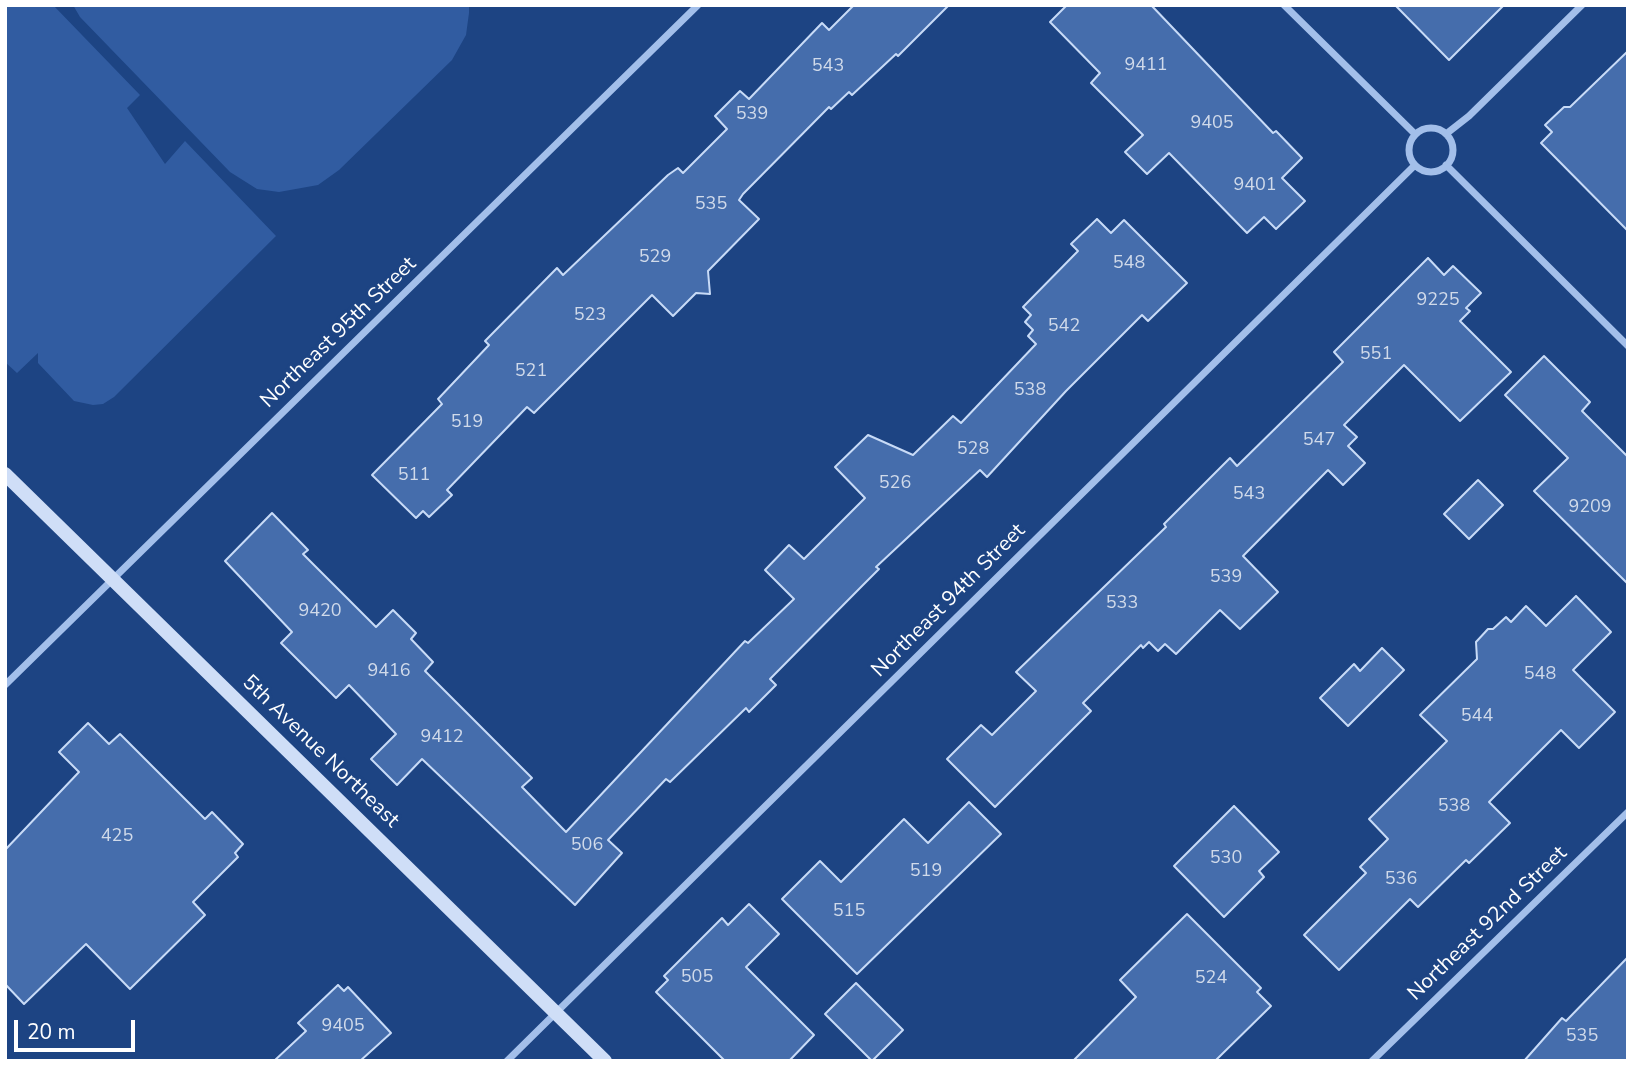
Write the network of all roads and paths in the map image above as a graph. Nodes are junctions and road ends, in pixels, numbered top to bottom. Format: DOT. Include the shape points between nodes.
graph roads {
  1 [pos="698,5"];
  2 [pos="1284,5"];
  3 [pos="1582,5"];
  4 [pos="1415,134"];
  5 [pos="1446,134"];
  6 [pos="1415,165"];
  7 [pos="1446,165"];
  8 [pos="1628,346"];
  9 [pos="5,474"];
  10 [pos="113,580"];
  11 [pos="5,685"];
  12 [pos="1628,812"];
  13 [pos="556,1012"];
  14 [pos="507,1061"];
  15 [pos="605,1061"];
  16 [pos="1372,1061"];
  1 -- 10 [label="street, Northeast 95th Street"];
  2 -- 4 [label="street"];
  3 -- 5 [label="street"];
  4 -- 5 [label="street" via="1430,128"];
  4 -- 6 [label="street" via="1409,150"];
  5 -- 7 [label="street" via="1452,150"];
  6 -- 7 [label="street" via="1431,171"];
  6 -- 13 [label="street, Northeast 94th Street"];
  7 -- 8 [label="street"];
  9 -- 10 [label="main road, 5th Avenue Northeast"];
  10 -- 11 [label="street, Northeast 95th Street"];
  10 -- 13 [label="main road, 5th Avenue Northeast"];
  12 -- 16 [label="street, Northeast 92nd Street"];
  13 -- 14 [label="street, Northeast 94th Street"];
  13 -- 15 [label="main road, 5th Avenue Northeast"];
}
